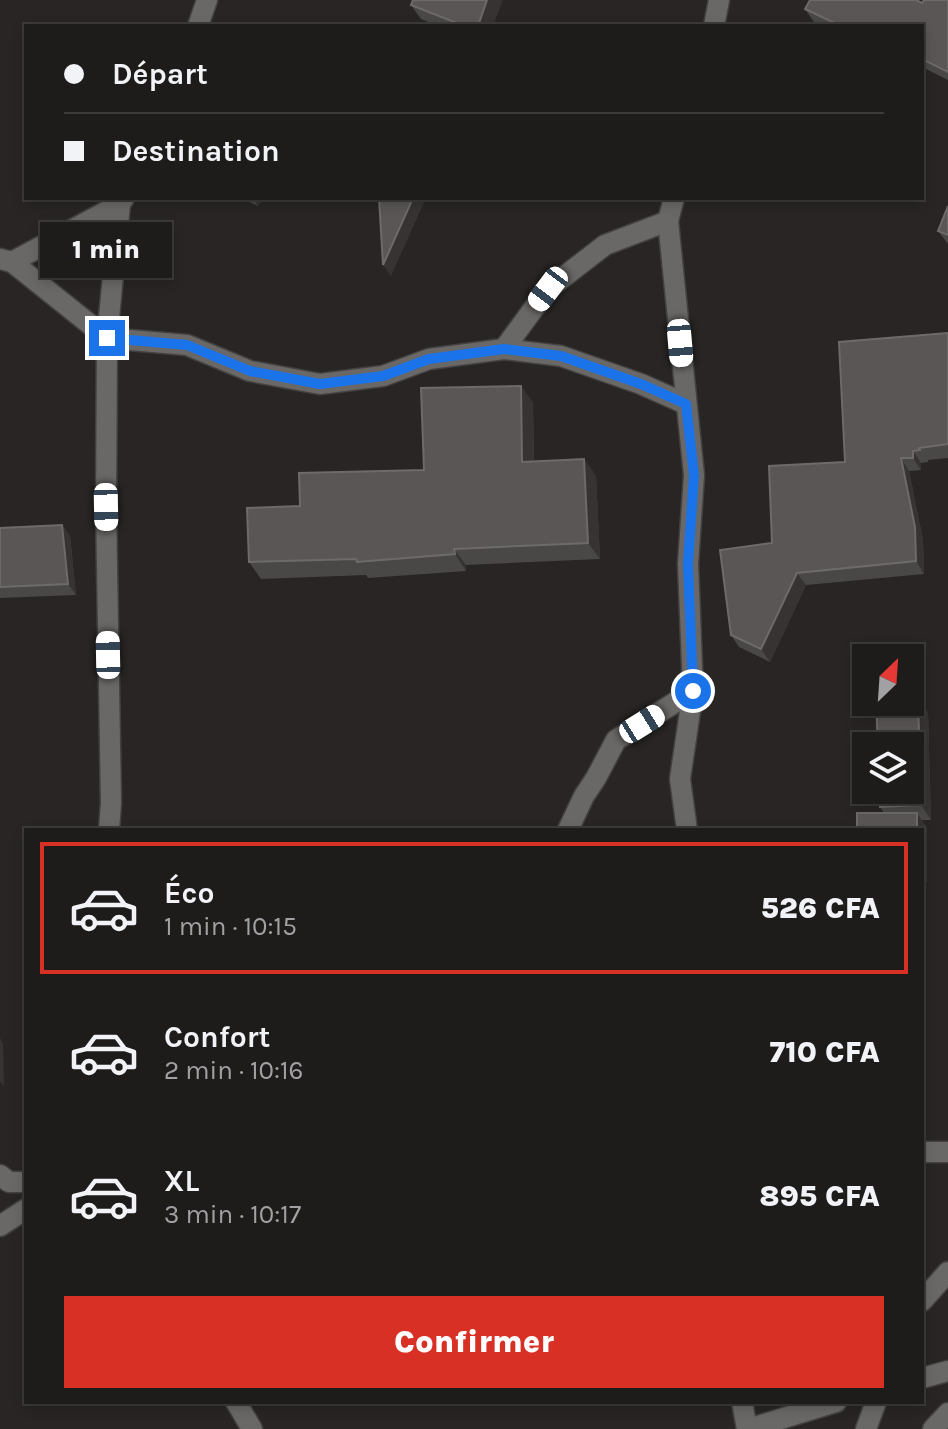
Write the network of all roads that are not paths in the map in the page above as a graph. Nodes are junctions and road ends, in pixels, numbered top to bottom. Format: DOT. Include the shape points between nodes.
graph roads {
  1 [pos="207,0"];
  2 [pos="719,0"];
  3 [pos="199,24"];
  4 [pos="714,24"];
  5 [pos="673,200"];
  6 [pos="122,201"];
  7 [pos="668,221"];
  8 [pos="6,260"];
  9 [pos="107,338"];
  10 [pos="504,349"];
  11 [pos="686,404"];
  12 [pos="693,691"];
  13 [pos="109,828"];
  14 [pos="569,828"];
  15 [pos="687,828"];
  16 [pos="924,1152"];
  17 [pos="948,1152"];
  18 [pos="24,1210"];
  19 [pos="0,1226"];
  20 [pos="948,1272"];
  21 [pos="924,1299"];
  22 [pos="948,1371"];
  23 [pos="924,1377"];
  24 [pos="237,1404"];
  25 [pos="742,1404"];
  26 [pos="829,1404"];
  27 [pos="875,1404"];
  28 [pos="948,1413"];
  29 [pos="252,1429"];
  30 [pos="748,1429"];
  31 [pos="866,1429"];
  32 [pos="933,1429"];
  1 -- 3 [label="street"];
  2 -- 4 [label="street"];
  5 -- 7 [label="street"];
  6 -- 8 [label="street"];
  6 -- 9 [label="street"];
  7 -- 10 [label="street" via="605,245 548,289"];
  7 -- 11 [label="street"];
  8 -- 9 [label="street"];
  9 -- 10 [label="street" via="187,345 250,371 320,384 383,376 429,359"];
  9 -- 13 [label="street"];
  10 -- 11 [label="street" via="561,356"];
  11 -- 12 [label="street" via="694,475 688,564"];
  12 -- 14 [label="street" via="616,740"];
  12 -- 15 [label="street" via="680,779"];
  16 -- 17 [label="street"];
  18 -- 19 [label="street"];
  20 -- 21 [label="street"];
  22 -- 23 [label="street"];
  24 -- 29 [label="street"];
  25 -- 30 [label="street"];
  26 -- 30 [label="street"];
  27 -- 31 [label="street"];
  28 -- 32 [label="street"];
}
